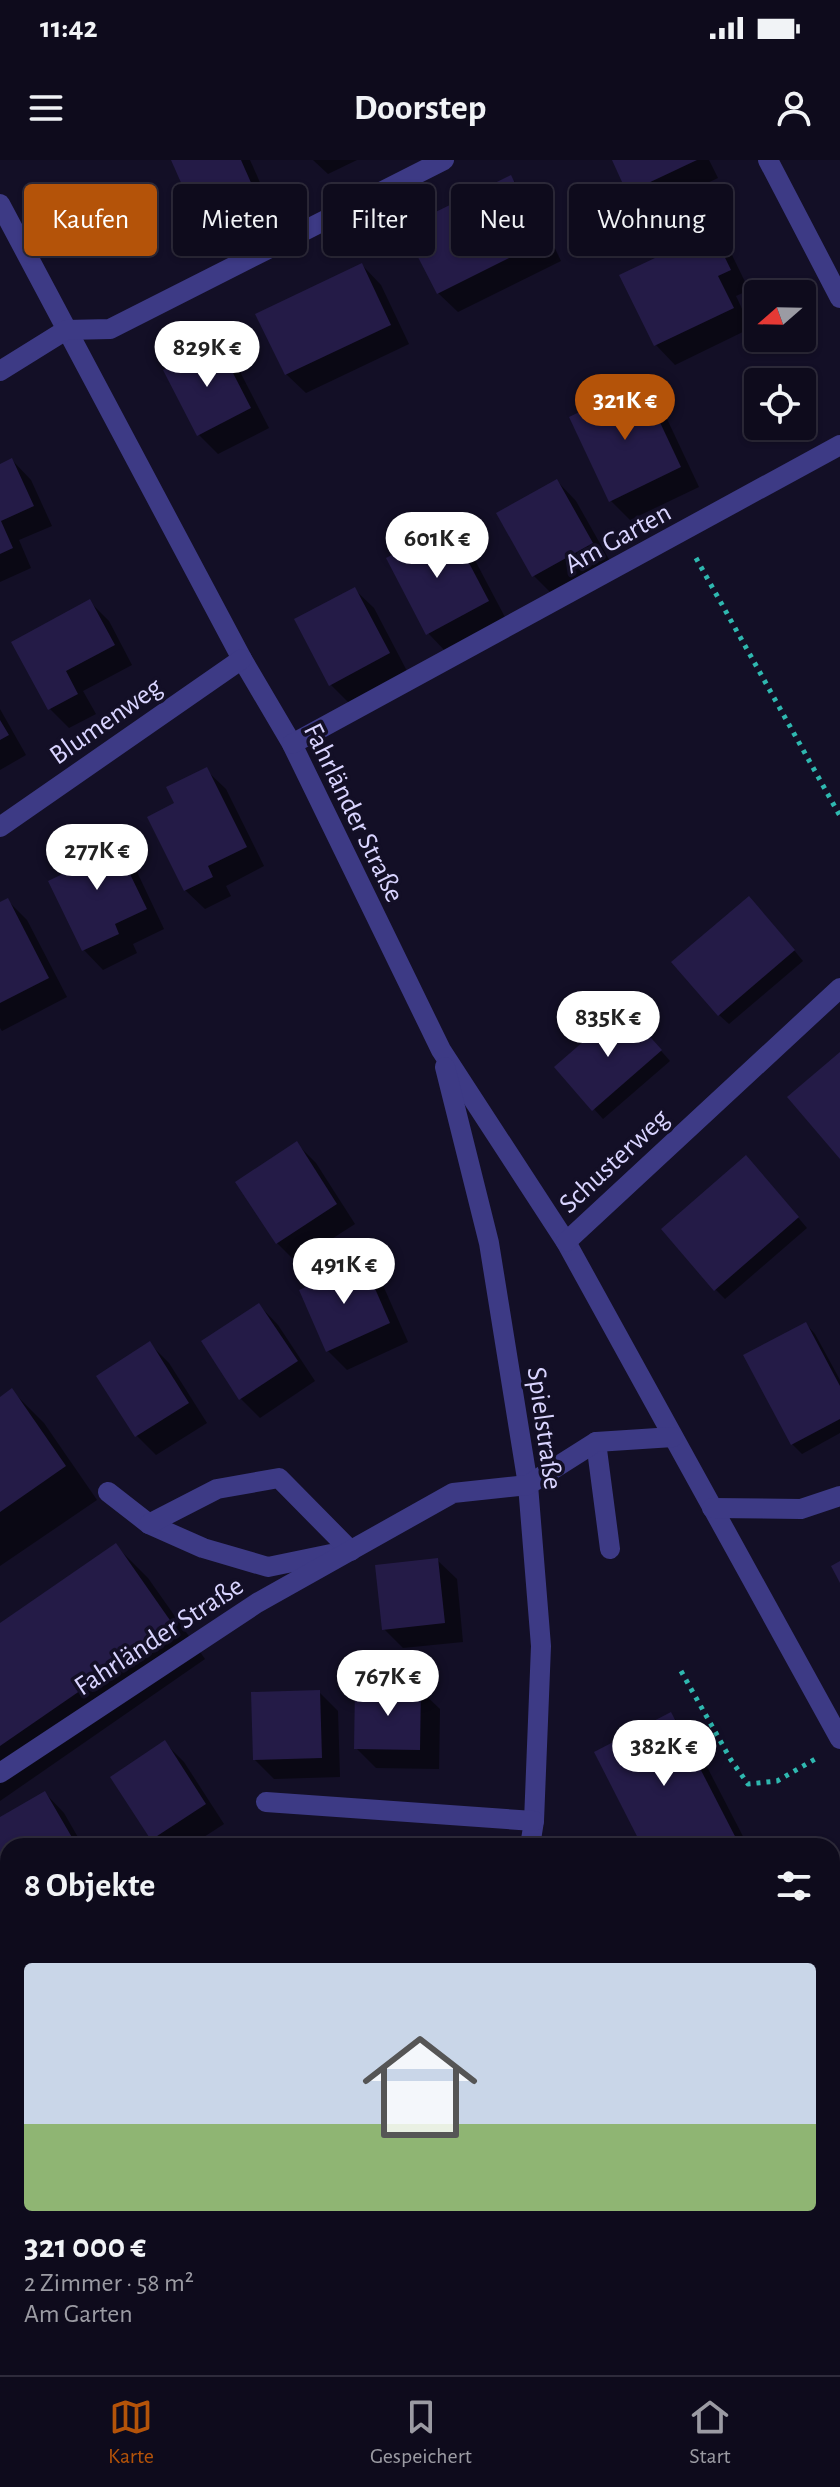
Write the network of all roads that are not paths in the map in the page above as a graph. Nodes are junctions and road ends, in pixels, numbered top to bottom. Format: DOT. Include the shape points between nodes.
graph roads {
  1 [pos="444,160"];
  2 [pos="768,160"];
  3 [pos="0,204"];
  4 [pos="840,298"];
  5 [pos="66,330"];
  6 [pos="0,371"];
  7 [pos="840,445"];
  8 [pos="242,659"];
  9 [pos="292,744"];
  10 [pos="0,827"];
  11 [pos="840,988"];
  12 [pos="441,1050"];
  13 [pos="566,1242"];
  14 [pos="673,1437"];
  15 [pos="596,1442"];
  16 [pos="528,1485"];
  17 [pos="108,1492"];
  18 [pos="840,1496"];
  19 [pos="712,1508"];
  20 [pos="149,1524"];
  21 [pos="610,1549"];
  22 [pos="351,1551"];
  23 [pos="834,1746"];
  24 [pos="0,1773"];
  25 [pos="266,1802"];
  26 [pos="534,1821"];
  27 [pos="531,1838"];
  1 -- 5 [label="street" via="110,329"];
  2 -- 4 [label="street"];
  3 -- 5 [label="street, Fahrländer Straße"];
  5 -- 6 [label="street"];
  5 -- 8 [label="street, Fahrländer Straße"];
  7 -- 9 [label="street, Am Garten"];
  8 -- 9 [label="street, Fahrländer Straße"];
  8 -- 10 [label="street, Blumenweg"];
  9 -- 12 [label="street, Fahrländer Straße"];
  11 -- 13 [label="street, Schusterweg"];
  12 -- 13 [label="street, Fahrländer Straße"];
  12 -- 16 [label="street, Spielstraße" via="489,1243"];
  13 -- 14 [label="street, Fahrländer Straße"];
  14 -- 15 [label="street, Fahrländer Straße"];
  14 -- 19 [label="street, Fahrländer Straße"];
  15 -- 16 [label="street, Fahrländer Straße"];
  15 -- 21 [label="street"];
  16 -- 22 [label="street, Fahrländer Straße" via="453,1493"];
  16 -- 26 [label="street, Spielstraße" via="541,1646"];
  17 -- 20 [label="street, Fahrländer Straße"];
  18 -- 19 [label="street" via="801,1509"];
  19 -- 23 [label="street, Fahrländer Straße"];
  20 -- 22 [label="street, Fahrländer Straße" via="203,1548 268,1567"];
  20 -- 22 [label="street" via="217,1489 279,1478"];
  22 -- 24 [label="street, Fahrländer Straße" via="257,1603"];
  25 -- 26 [label="street"];
  26 -- 27 [label="street, Spielstraße"];
}
